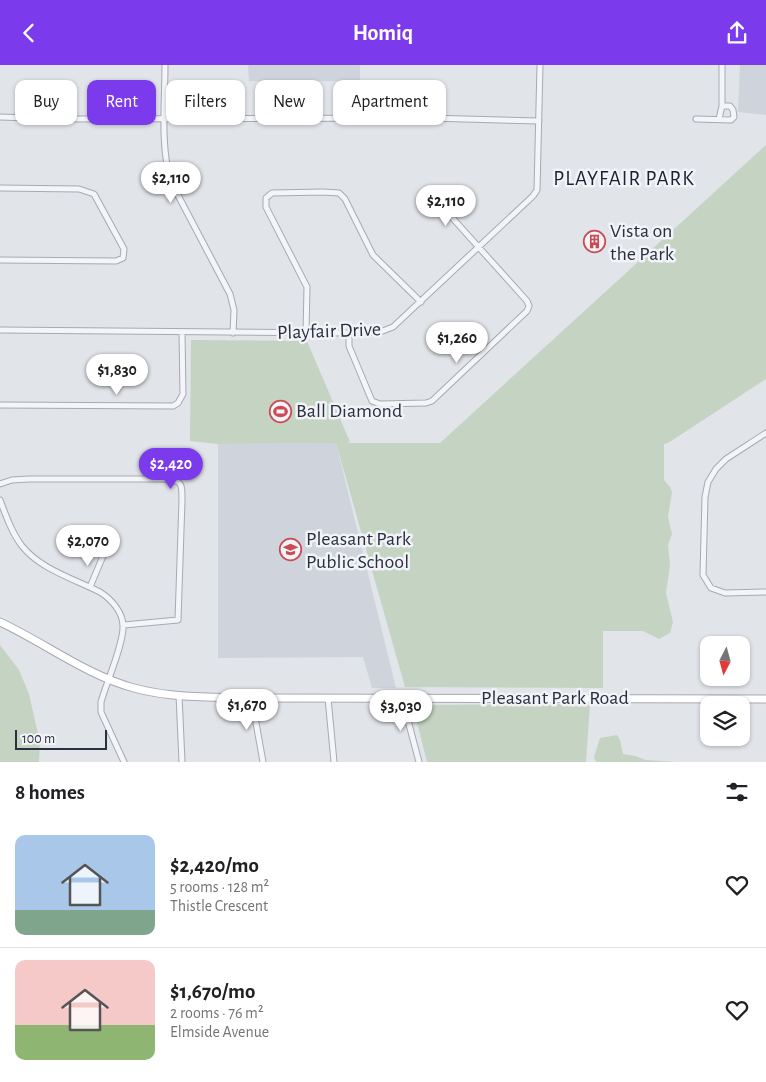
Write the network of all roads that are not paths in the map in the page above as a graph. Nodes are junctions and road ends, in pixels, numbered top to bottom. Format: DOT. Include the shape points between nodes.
graph roads {
  1 [pos="165,65"];
  2 [pos="540,65"];
  3 [pos="722,65"];
  4 [pos="722,106"];
  5 [pos="0,117"];
  6 [pos="164,118"];
  7 [pos="696,119"];
  8 [pos="719,119"];
  9 [pos="539,121"];
  10 [pos="0,188"];
  11 [pos="430,193"];
  12 [pos="478,249"];
  13 [pos="0,260"];
  14 [pos="421,302"];
  15 [pos="0,330"];
  16 [pos="182,333"];
  17 [pos="233,333"];
  18 [pos="306,333"];
  19 [pos="349,333"];
  20 [pos="0,405"];
  21 [pos="766,433"];
  22 [pos="0,484"];
  23 [pos="0,500"];
  24 [pos="103,556"];
  25 [pos="90,587"];
  26 [pos="766,593"];
  27 [pos="0,622"];
  28 [pos="124,625"];
  29 [pos="108,678"];
  30 [pos="179,695"];
  31 [pos="253,697"];
  32 [pos="328,698"];
  33 [pos="402,698"];
  34 [pos="766,699"];
  35 [pos="124,762"];
  36 [pos="182,762"];
  37 [pos="263,762"];
  38 [pos="334,762"];
  39 [pos="419,762"];
  1 -- 6 [label="street"];
  2 -- 9 [label="street, Playfair Drive"];
  3 -- 4 [label="street"];
  4 -- 8 [label="street"];
  4 -- 8 [label="street" via="732,108 734,117 728,121"];
  5 -- 6 [label="street"];
  6 -- 9 [label="street"];
  6 -- 17 [label="street" via="167,169 171,182 230,294 234,310"];
  7 -- 8 [label="street"];
  9 -- 12 [label="street, Playfair Drive" via="537,190"];
  10 -- 13 [label="street" via="90,191 124,249 123,258 116,261"];
  11 -- 12 [label="street"];
  12 -- 14 [label="street, Playfair Drive"];
  12 -- 19 [label="street" via="527,301 527,311 432,401 380,404 372,401 350,347"];
  14 -- 18 [label="street" via="373,255 339,193 272,193 266,199 266,207 307,287"];
  14 -- 19 [label="street, Playfair Drive" via="393,327 380,333"];
  15 -- 16 [label="street, Playfair Drive"];
  16 -- 17 [label="street, Playfair Drive"];
  16 -- 20 [label="street" via="183,394 173,406"];
  17 -- 18 [label="street, Playfair Drive"];
  18 -- 19 [label="street, Playfair Drive"];
  21 -- 26 [label="street" via="726,459 708,482 703,575 711,587 724,593"];
  22 -- 28 [label="street" via="39,479 164,479 180,482 178,620"];
  23 -- 25 [label="street" via="22,547 40,563"];
  24 -- 25 [label="street"];
  25 -- 28 [label="street" via="108,597"];
  27 -- 29 [label="street, Pleasant Park Road"];
  28 -- 29 [label="street"];
  29 -- 30 [label="street, Pleasant Park Road" via="134,688"];
  29 -- 35 [label="street" via="101,712"];
  30 -- 31 [label="street, Pleasant Park Road"];
  30 -- 36 [label="street"];
  31 -- 32 [label="street, Pleasant Park Road"];
  31 -- 37 [label="street"];
  32 -- 33 [label="street, Pleasant Park Road"];
  32 -- 38 [label="street"];
  33 -- 34 [label="street, Pleasant Park Road"];
  33 -- 39 [label="street"];
}
